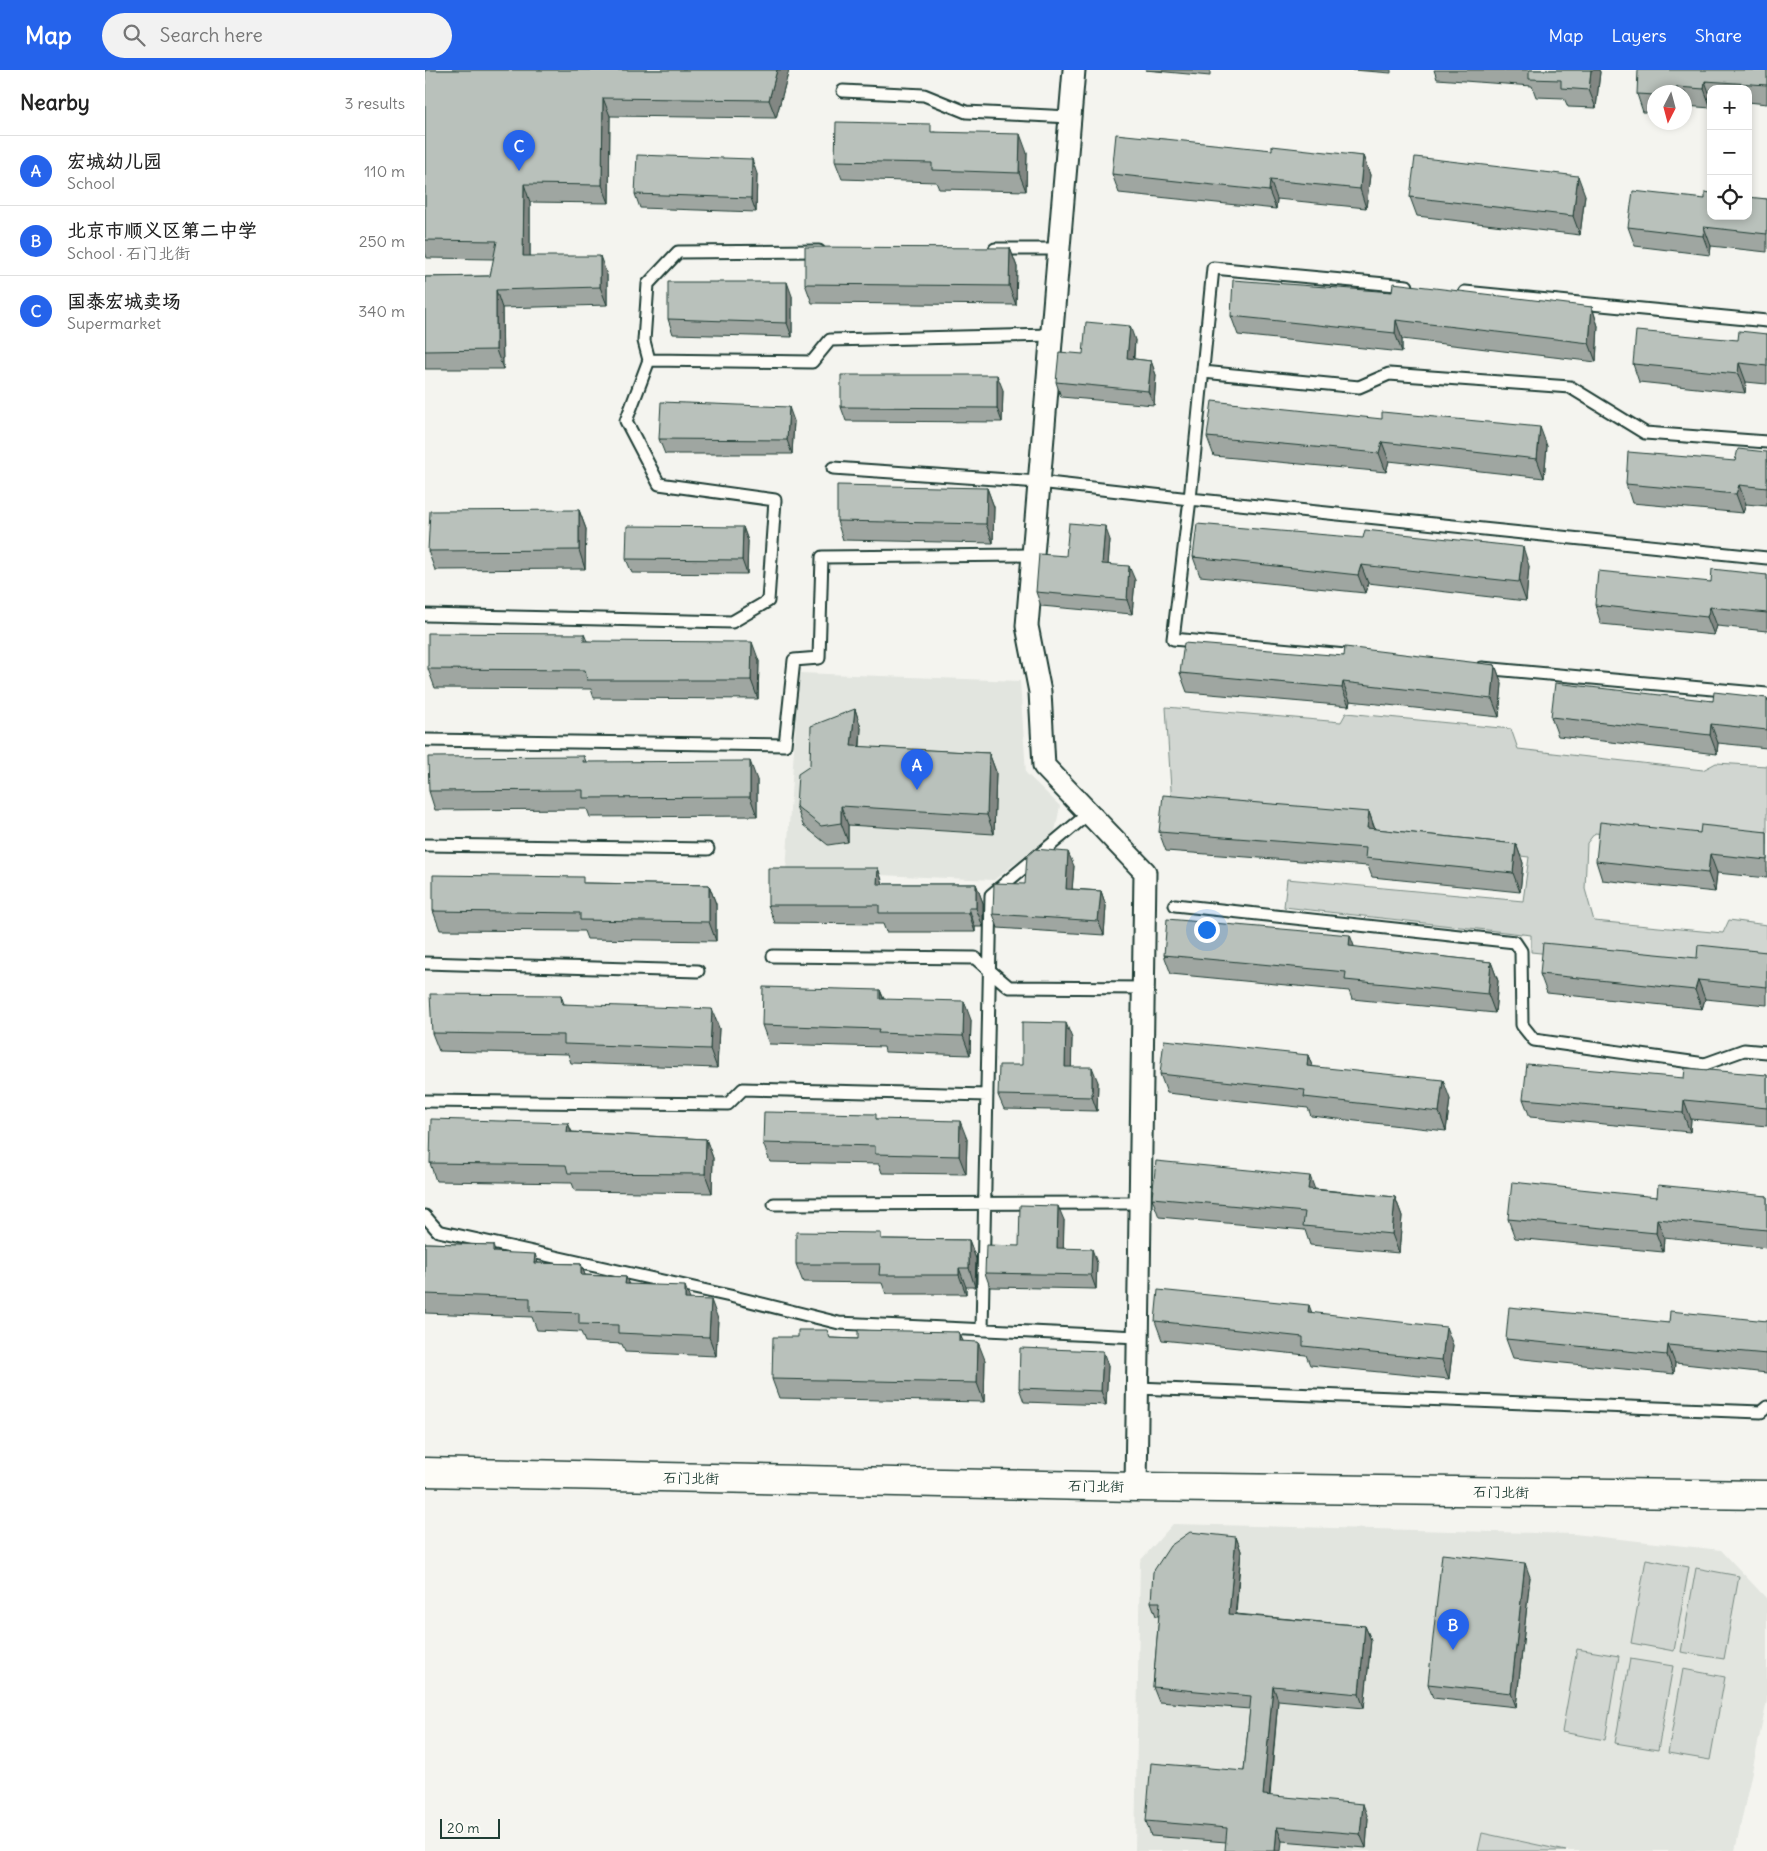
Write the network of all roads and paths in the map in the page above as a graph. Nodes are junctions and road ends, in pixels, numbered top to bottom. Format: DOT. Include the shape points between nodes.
graph roads {
  1 [pos="1074,70"];
  2 [pos="843,91"];
  3 [pos="1070,117"];
  4 [pos="981,249"];
  5 [pos="1059,249"];
  6 [pos="834,251"];
  7 [pos="1421,288"];
  8 [pos="1450,291"];
  9 [pos="1767,321"];
  10 [pos="1051,335"];
  11 [pos="649,360"];
  12 [pos="1203,372"];
  13 [pos="1767,442"];
  14 [pos="833,468"];
  15 [pos="1039,482"];
  16 [pos="1190,499"];
  17 [pos="1033,555"];
  18 [pos="1767,558"];
  19 [pos="425,615"];
  20 [pos="1371,657"];
  21 [pos="1470,666"];
  22 [pos="1767,694"];
  23 [pos="425,740"];
  24 [pos="1089,813"];
  25 [pos="425,845"];
  26 [pos="708,849"];
  27 [pos="1175,905"];
  28 [pos="773,956"];
  29 [pos="425,963"];
  30 [pos="989,970"];
  31 [pos="698,971"];
  32 [pos="1143,988"];
  33 [pos="1767,1052"];
  34 [pos="987,1095"];
  35 [pos="425,1101"];
  36 [pos="984,1203"];
  37 [pos="1140,1203"];
  38 [pos="774,1204"];
  39 [pos="425,1216"];
  40 [pos="982,1330"];
  41 [pos="1138,1337"];
  42 [pos="1137,1388"];
  43 [pos="1767,1407"];
  44 [pos="425,1472"];
  45 [pos="1136,1487"];
  46 [pos="1767,1495"];
  1 -- 3 [label="street"];
  2 -- 3 [label="lane" via="924,95 966,112"];
  3 -- 5 [label="street"];
  4 -- 5 [label="lane"];
  5 -- 10 [label="street"];
  6 -- 11 [label="lane" via="678,252 648,284 644,341"];
  7 -- 12 [label="lane" via="1213,268"];
  8 -- 9 [label="lane"];
  10 -- 11 [label="lane" via="830,340 812,362"];
  10 -- 15 [label="street"];
  11 -- 19 [label="lane" via="626,420 659,484 775,500 768,601 732,622"];
  12 -- 13 [label="lane" via="1359,387 1389,374 1570,386 1645,434"];
  12 -- 16 [label="lane"];
  14 -- 15 [label="lane"];
  15 -- 16 [label="lane"];
  15 -- 17 [label="street"];
  16 -- 18 [label="lane"];
  16 -- 20 [label="lane" via="1173,639"];
  17 -- 23 [label="lane" via="823,557 819,658 794,660 785,745"];
  17 -- 24 [label="street" via="1027,626 1040,692 1044,766"];
  21 -- 22 [label="lane"];
  24 -- 30 [label="lane" via="991,896"];
  24 -- 32 [label="street" via="1145,872"];
  25 -- 26 [label="lane"];
  27 -- 33 [label="lane" via="1515,942 1521,951 1522,1025 1534,1040 1705,1064 1744,1050"];
  28 -- 30 [label="lane" via="975,958"];
  29 -- 31 [label="lane"];
  30 -- 32 [label="lane" via="1009,988"];
  30 -- 34 [label="lane"];
  32 -- 37 [label="street"];
  34 -- 35 [label="lane" via="743,1089 728,1104"];
  34 -- 36 [label="lane"];
  36 -- 37 [label="lane"];
  36 -- 38 [label="lane"];
  36 -- 40 [label="lane"];
  37 -- 41 [label="street"];
  39 -- 40 [label="lane" via="438,1231 839,1323"];
  40 -- 41 [label="lane"];
  41 -- 42 [label="street"];
  42 -- 43 [label="lane" via="1761,1412"];
  42 -- 45 [label="street"];
  44 -- 45 [label="street, 石门北街"];
  45 -- 46 [label="street, 石门北街"];
}
